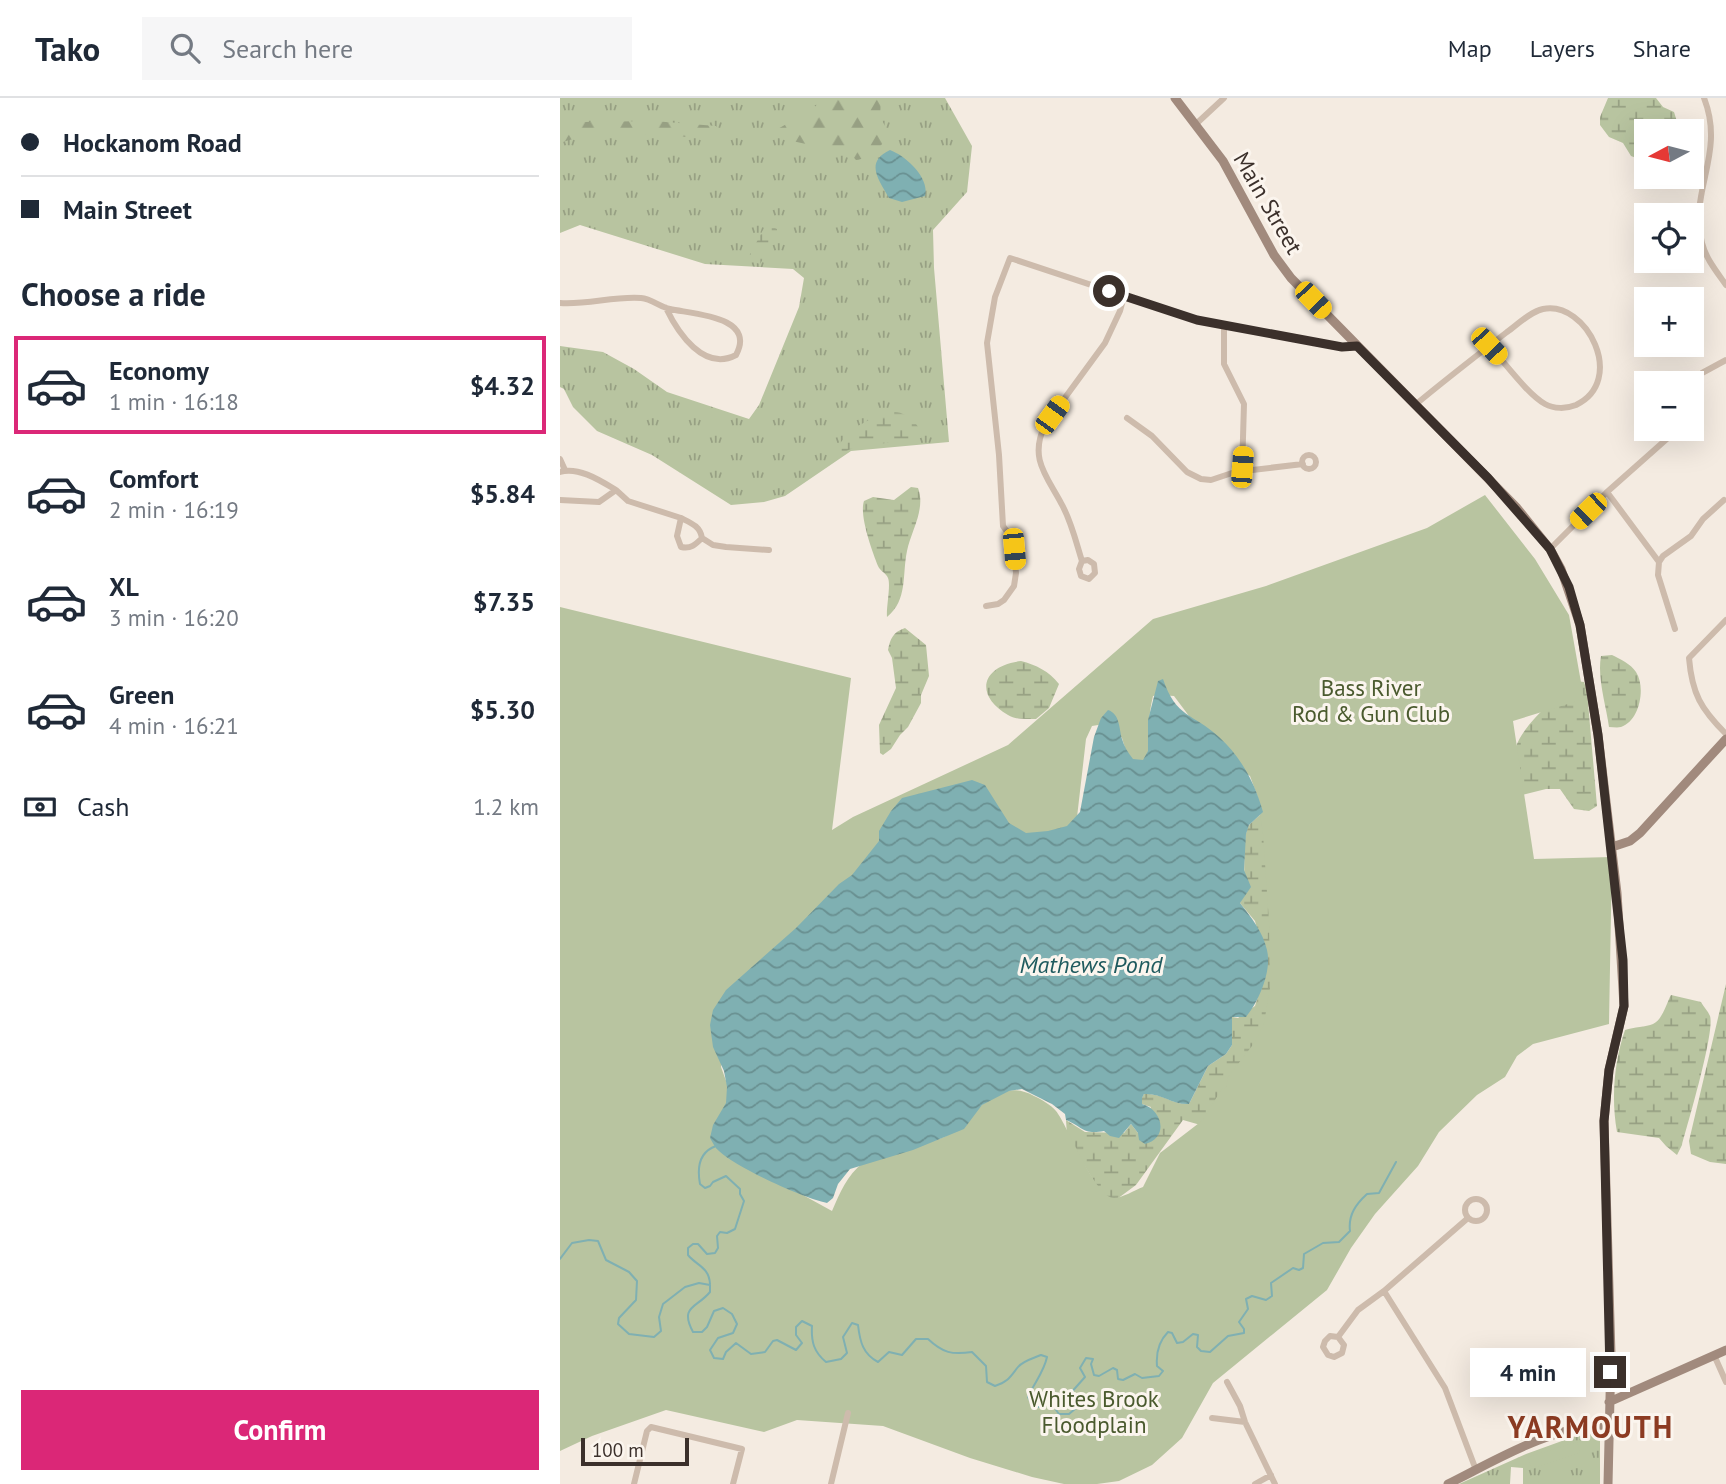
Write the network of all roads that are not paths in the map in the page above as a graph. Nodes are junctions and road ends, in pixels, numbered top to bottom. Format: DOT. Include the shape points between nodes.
graph roads {
  1 [pos="1175,98"];
  2 [pos="1224,98"];
  3 [pos="1704,98"];
  4 [pos="1196,124"];
  5 [pos="1726,285"];
  6 [pos="1124,296"];
  7 [pos="560,303"];
  8 [pos="666,308"];
  9 [pos="1224,326"];
  10 [pos="1357,346"];
  11 [pos="1489,346"];
  12 [pos="1726,360"];
  13 [pos="1704,372"];
  14 [pos="1415,405"];
  15 [pos="1127,418"];
  16 [pos="1665,441"];
  17 [pos="560,459"];
  18 [pos="1303,464"];
  19 [pos="562,471"];
  20 [pos="1242,471"];
  21 [pos="616,490"];
  22 [pos="1608,492"];
  23 [pos="560,500"];
  24 [pos="1724,500"];
  25 [pos="681,518"];
  26 [pos="702,538"];
  27 [pos="1550,549"];
  28 [pos="769,550"];
  29 [pos="1082,561"];
  30 [pos="1659,562"];
  31 [pos="985,606"];
  32 [pos="1726,620"];
  33 [pos="1675,629"];
  34 [pos="1726,734"];
  35 [pos="1726,739"];
  36 [pos="1612,847"];
  37 [pos="1468,1218"];
  38 [pos="1384,1291"];
  39 [pos="1338,1337"];
  40 [pos="1726,1350"];
  41 [pos="1714,1355"];
  42 [pos="1227,1382"];
  43 [pos="1726,1382"];
  44 [pos="1609,1402"];
  45 [pos="848,1412"];
  46 [pos="1212,1418"];
  47 [pos="1245,1422"];
  48 [pos="1608,1425"];
  49 [pos="1476,1470"];
  50 [pos="1270,1475"];
  51 [pos="634,1484"];
  52 [pos="733,1484"];
  53 [pos="831,1484"];
  54 [pos="1255,1484"];
  55 [pos="1275,1484"];
  56 [pos="1448,1484"];
  57 [pos="1608,1484"];
  1 -- 4 [label="main road, Main Street"];
  2 -- 4 [label="street"];
  3 -- 5 [label="street" via="1714,117 1717,141 1715,165 1699,214 1700,235 1707,257"];
  4 -- 10 [label="main road, Main Street" via="1223,161 1279,262"];
  6 -- 9 [label="street"];
  6 -- 29 [label="street" via="1105,343 1045,425 1039,442 1043,473 1062,504"];
  6 -- 31 [label="street" via="1010,258 995,297 987,343 1003,526 1013,540 1016,573 1004,600"];
  7 -- 8 [label="street" via="641,298"];
  8 -- 8 [label="street" via="730,324 740,340 736,355 720,360 696,349 676,328"];
  9 -- 10 [label="street"];
  9 -- 20 [label="street" via="1224,364 1244,404"];
  10 -- 14 [label="main road, Main Street"];
  11 -- 11 [label="street" via="1539,399 1553,407 1582,401 1600,376 1596,346 1580,323 1560,309 1534,313"];
  11 -- 14 [label="street"];
  12 -- 13 [label="street"];
  14 -- 27 [label="main road, Main Street" via="1507,498"];
  15 -- 20 [label="street" via="1196,477 1211,480"];
  16 -- 22 [label="street"];
  17 -- 19 [label="street"];
  18 -- 20 [label="street"];
  19 -- 21 [label="street" via="587,475"];
  21 -- 23 [label="street" via="599,502"];
  21 -- 25 [label="street" via="628,501"];
  22 -- 27 [label="street"];
  22 -- 30 [label="street"];
  24 -- 30 [label="street"];
  25 -- 26 [label="street" via="694,524"];
  25 -- 26 [label="street" via="677,536 681,547 695,545"];
  26 -- 28 [label="street" via="726,547"];
  27 -- 36 [label="main road, Main Street" via="1569,587 1580,625"];
  30 -- 33 [label="street" via="1658,575"];
  32 -- 34 [label="street" via="1689,659 1696,696"];
  35 -- 36 [label="main road" via="1640,833"];
  36 -- 44 [label="main road, Main Street" via="1624,1006 1605,1100"];
  37 -- 38 [label="street"];
  38 -- 39 [label="street" via="1358,1310"];
  38 -- 49 [label="street" via="1445,1388"];
  40 -- 41 [label="main road"];
  41 -- 43 [label="street"];
  41 -- 44 [label="main road"];
  42 -- 47 [label="street"];
  44 -- 48 [label="main road, Main Street"];
  45 -- 53 [label="street"];
  46 -- 47 [label="street"];
  47 -- 50 [label="street"];
  48 -- 49 [label="main road" via="1562,1432"];
  48 -- 57 [label="main road, Main Street"];
  49 -- 56 [label="main road"];
  50 -- 54 [label="street"];
  50 -- 55 [label="street"];
  51 -- 52 [label="street" via="647,1431 652,1427 742,1449"];
}
